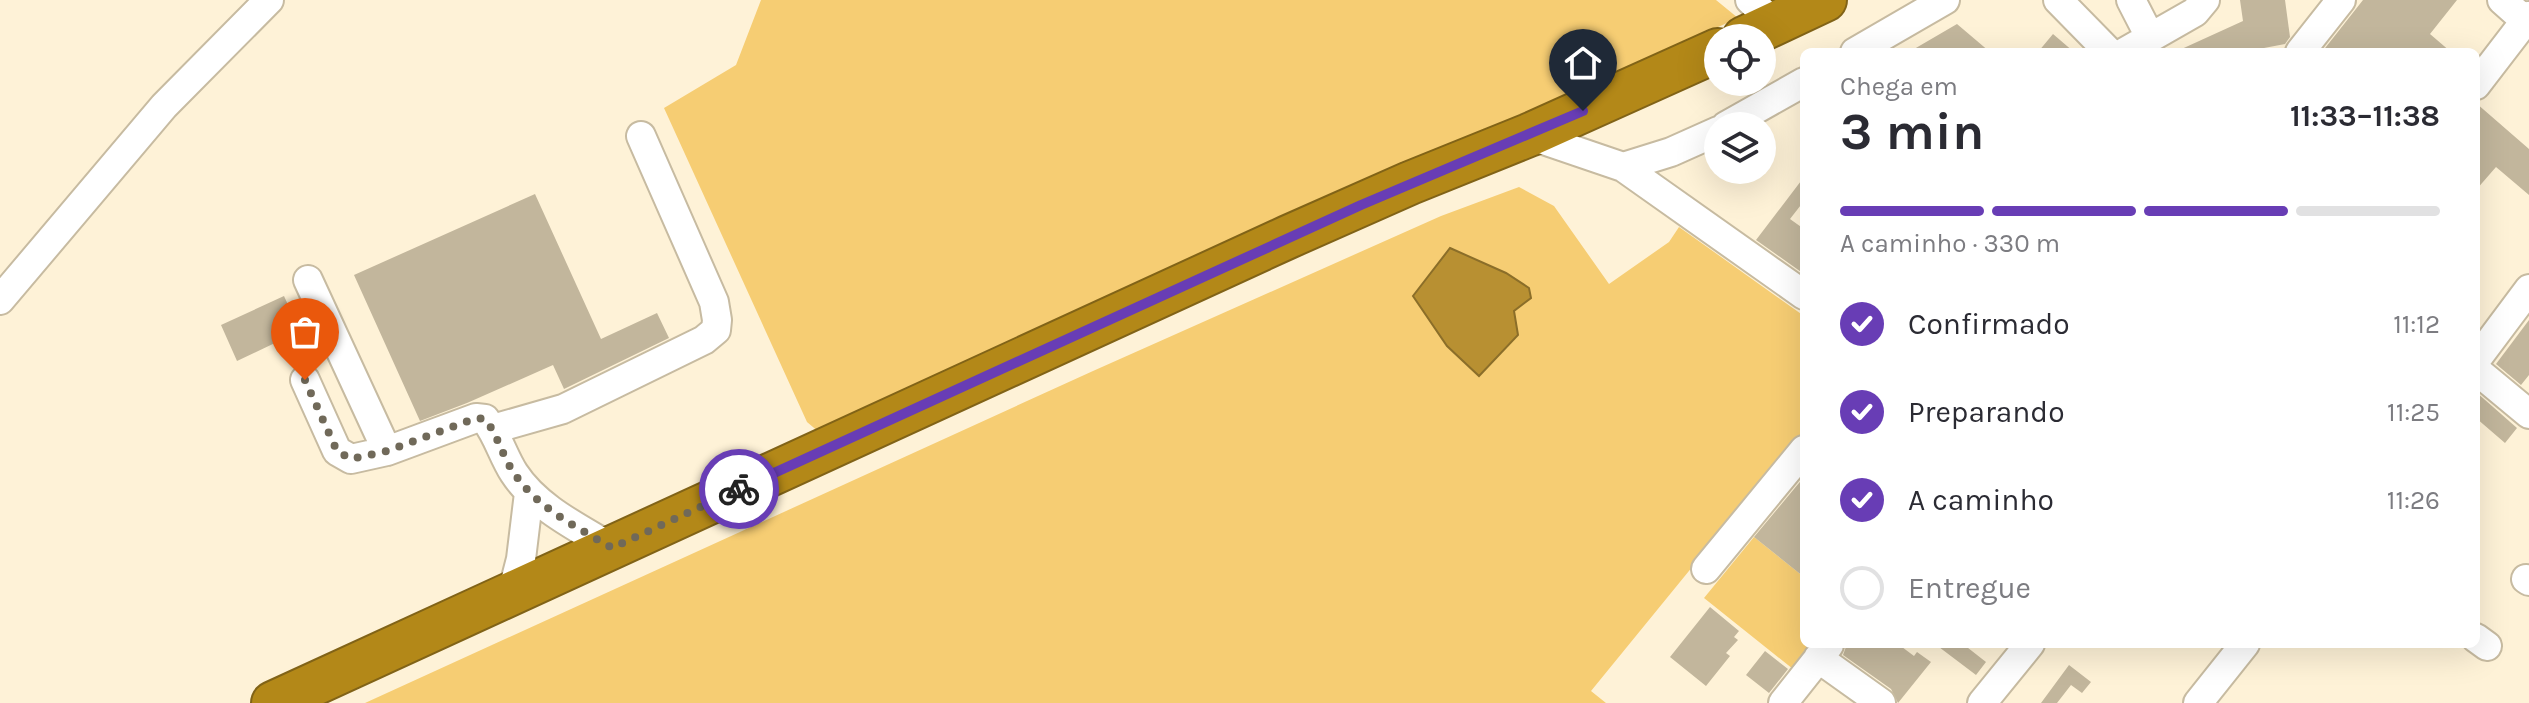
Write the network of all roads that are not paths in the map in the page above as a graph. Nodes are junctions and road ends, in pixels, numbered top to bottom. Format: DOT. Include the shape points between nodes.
graph roads {
  1 [pos="269,0"];
  2 [pos="1825,0"];
  3 [pos="1945,0"];
  4 [pos="2058,0"];
  5 [pos="2131,0"];
  6 [pos="2205,0"];
  7 [pos="2341,0"];
  8 [pos="2502,0"];
  9 [pos="2319,11"];
  10 [pos="2528,20"];
  11 [pos="1756,21"];
  12 [pos="2150,37"];
  13 [pos="1872,48"];
  14 [pos="2105,48"];
  15 [pos="2132,48"];
  16 [pos="2302,48"];
  17 [pos="1704,56"];
  18 [pos="2480,80"];
  19 [pos="1799,93"];
  20 [pos="1757,112"];
  21 [pos="1529,135"];
  22 [pos="641,136"];
  23 [pos="1704,137"];
  24 [pos="1623,167"];
  25 [pos="308,280"];
  26 [pos="2529,289"];
  27 [pos="1800,292"];
  28 [pos="0,300"];
  29 [pos="2480,355"];
  30 [pos="2480,373"];
  31 [pos="305,380"];
  32 [pos="2529,414"];
  33 [pos="493,429"];
  34 [pos="387,451"];
  35 [pos="1800,455"];
  36 [pos="529,493"];
  37 [pos="612,548"];
  38 [pos="1706,569"];
  39 [pos="512,594"];
  40 [pos="2027,648"];
  41 [pos="2241,648"];
  42 [pos="1824,651"];
  43 [pos="273,703"];
  44 [pos="1783,703"];
  45 [pos="1881,703"];
  46 [pos="1982,703"];
  47 [pos="2198,703"];
  1 -- 28 [label="street" via="164,106"];
  2 -- 11 [label="highway"];
  3 -- 13 [label="street"];
  4 -- 14 [label="street"];
  5 -- 12 [label="street"];
  6 -- 12 [label="street" via="2195,12"];
  7 -- 9 [label="street"];
  8 -- 10 [label="street"];
  9 -- 16 [label="street"];
  10 -- 18 [label="street"];
  12 -- 15 [label="street"];
  17 -- 21 [label="highway"];
  19 -- 20 [label="street"];
  21 -- 24 [label="street"];
  21 -- 37 [label="highway" via="1315,225"];
  22 -- 33 [label="street" via="714,302 716,330 563,409"];
  23 -- 24 [label="street"];
  24 -- 27 [label="street"];
  25 -- 34 [label="street"];
  26 -- 29 [label="street"];
  30 -- 32 [label="street"];
  31 -- 34 [label="street" via="337,451 359,459"];
  33 -- 34 [label="street" via="485,419 476,418"];
  33 -- 36 [label="street"];
  35 -- 38 [label="street"];
  36 -- 37 [label="street"];
  36 -- 39 [label="street"];
  37 -- 39 [label="highway"];
  39 -- 43 [label="highway"];
  40 -- 46 [label="street"];
  41 -- 47 [label="street"];
  42 -- 44 [label="street"];
  42 -- 45 [label="street"];
}
